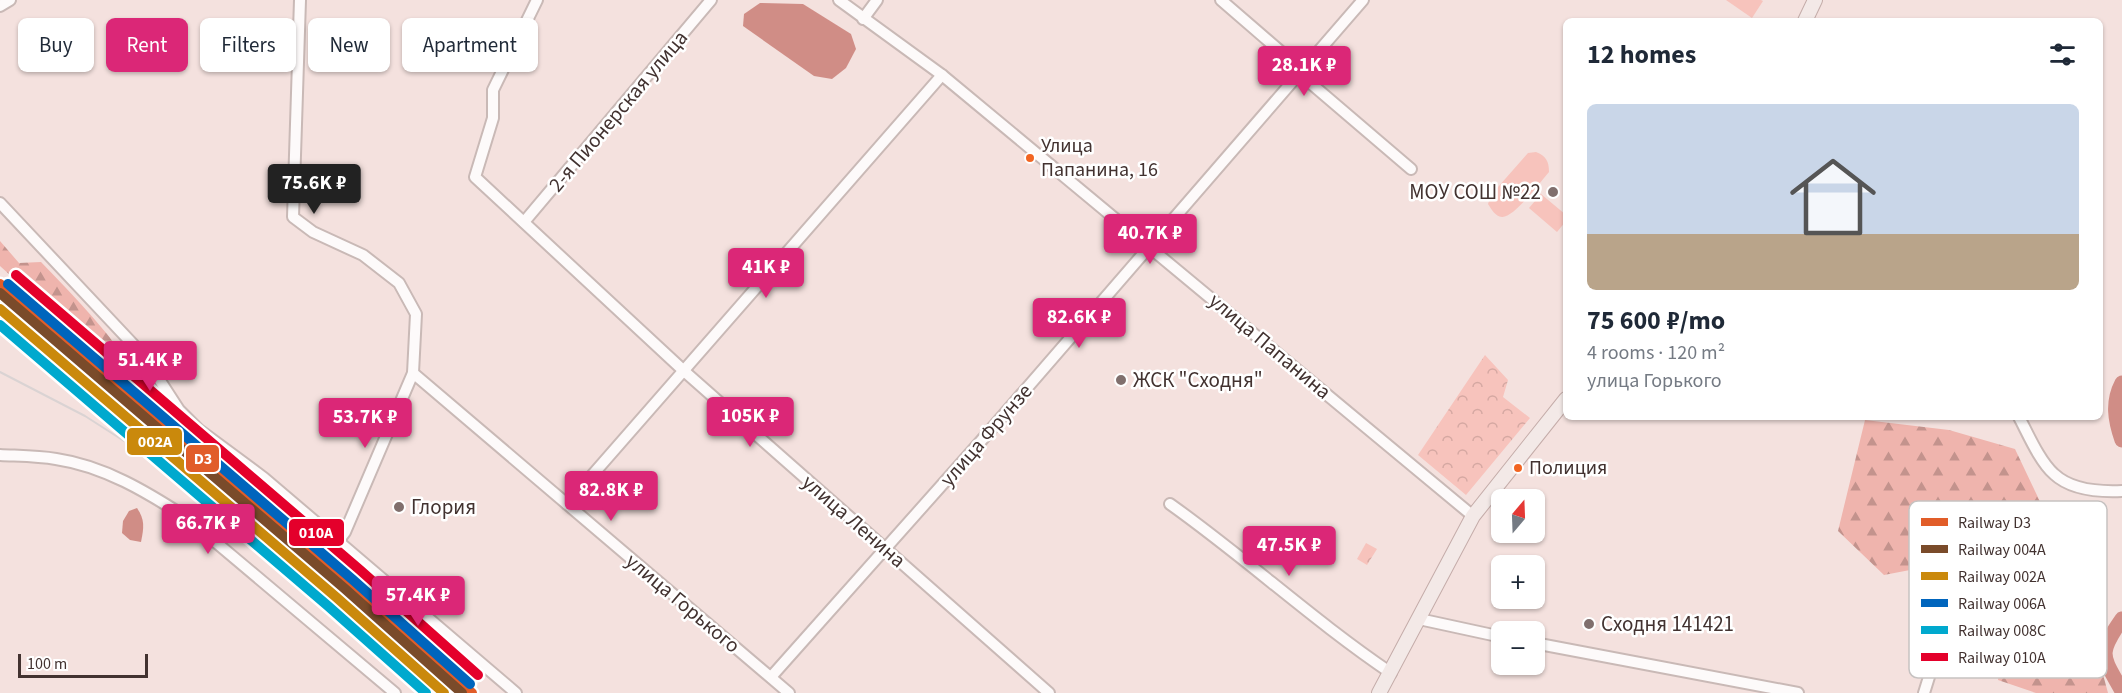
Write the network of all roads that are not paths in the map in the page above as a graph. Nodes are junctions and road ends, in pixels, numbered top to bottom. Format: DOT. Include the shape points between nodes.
graph roads {
  1 [pos="10,0"];
  2 [pos="300,0"];
  3 [pos="537,0"];
  4 [pos="711,0"];
  5 [pos="839,0"];
  6 [pos="877,0"];
  7 [pos="1221,0"];
  8 [pos="1363,0"];
  9 [pos="1815,0"];
  10 [pos="0,6"];
  11 [pos="1806,18"];
  12 [pos="862,19"];
  13 [pos="1302,70"];
  14 [pos="942,75"];
  15 [pos="1411,169"];
  16 [pos="0,203"];
  17 [pos="524,222"];
  18 [pos="1150,246"];
  19 [pos="684,371"];
  20 [pos="413,373"];
  21 [pos="1563,403"];
  22 [pos="2021,420"];
  23 [pos="0,455"];
  24 [pos="2122,491"];
  25 [pos="567,504"];
  26 [pos="1170,504"];
  27 [pos="1473,516"];
  28 [pos="339,540"];
  29 [pos="885,548"];
  30 [pos="1419,619"];
  31 [pos="1491,635"];
  32 [pos="1545,645"];
  33 [pos="1391,673"];
  34 [pos="771,677"];
  35 [pos="1929,678"];
  36 [pos="395,693"];
  37 [pos="516,693"];
  38 [pos="789,693"];
  39 [pos="1049,693"];
  40 [pos="1379,693"];
  41 [pos="1798,693"];
  42 [pos="1924,693"];
  1 -- 10 [label="street"];
  2 -- 20 [label="street" via="292,218 363,255 399,283 416,314"];
  3 -- 17 [label="street, улица Ленина" via="493,90 493,118 475,177"];
  4 -- 17 [label="street, 2-я Пионерская улица"];
  5 -- 12 [label="street, улица Папанина"];
  6 -- 12 [label="street"];
  7 -- 13 [label="street"];
  8 -- 13 [label="street, улица Фрунзе"];
  9 -- 11 [label="main road"];
  12 -- 14 [label="street, улица Папанина"];
  13 -- 15 [label="street" via="1308,81"];
  13 -- 18 [label="street, улица Фрунзе"];
  14 -- 18 [label="street, улица Папанина"];
  14 -- 19 [label="street"];
  16 -- 28 [label="street" via="144,356 179,410 198,429"];
  17 -- 19 [label="street, улица Ленина"];
  18 -- 27 [label="street, улица Папанина"];
  18 -- 29 [label="street, улица Фрунзе"];
  19 -- 25 [label="street"];
  19 -- 29 [label="street, улица Ленина"];
  20 -- 25 [label="street, улица Горького"];
  20 -- 28 [label="street"];
  21 -- 27 [label="main road"];
  22 -- 24 [label="street" via="2054,475 2076,487"];
  23 -- 36 [label="street" via="58,459 117,477 150,494 187,518"];
  25 -- 34 [label="street, улица Горького"];
  26 -- 33 [label="street" via="1336,635"];
  27 -- 30 [label="main road"];
  28 -- 37 [label="street"];
  29 -- 34 [label="street, улица Фрунзе"];
  29 -- 39 [label="street, улица Ленина"];
  30 -- 31 [label="street"];
  30 -- 33 [label="main road"];
  32 -- 41 [label="street"];
  33 -- 40 [label="main road"];
  34 -- 38 [label="street, улица Горького"];
  35 -- 42 [label="street"];
}
